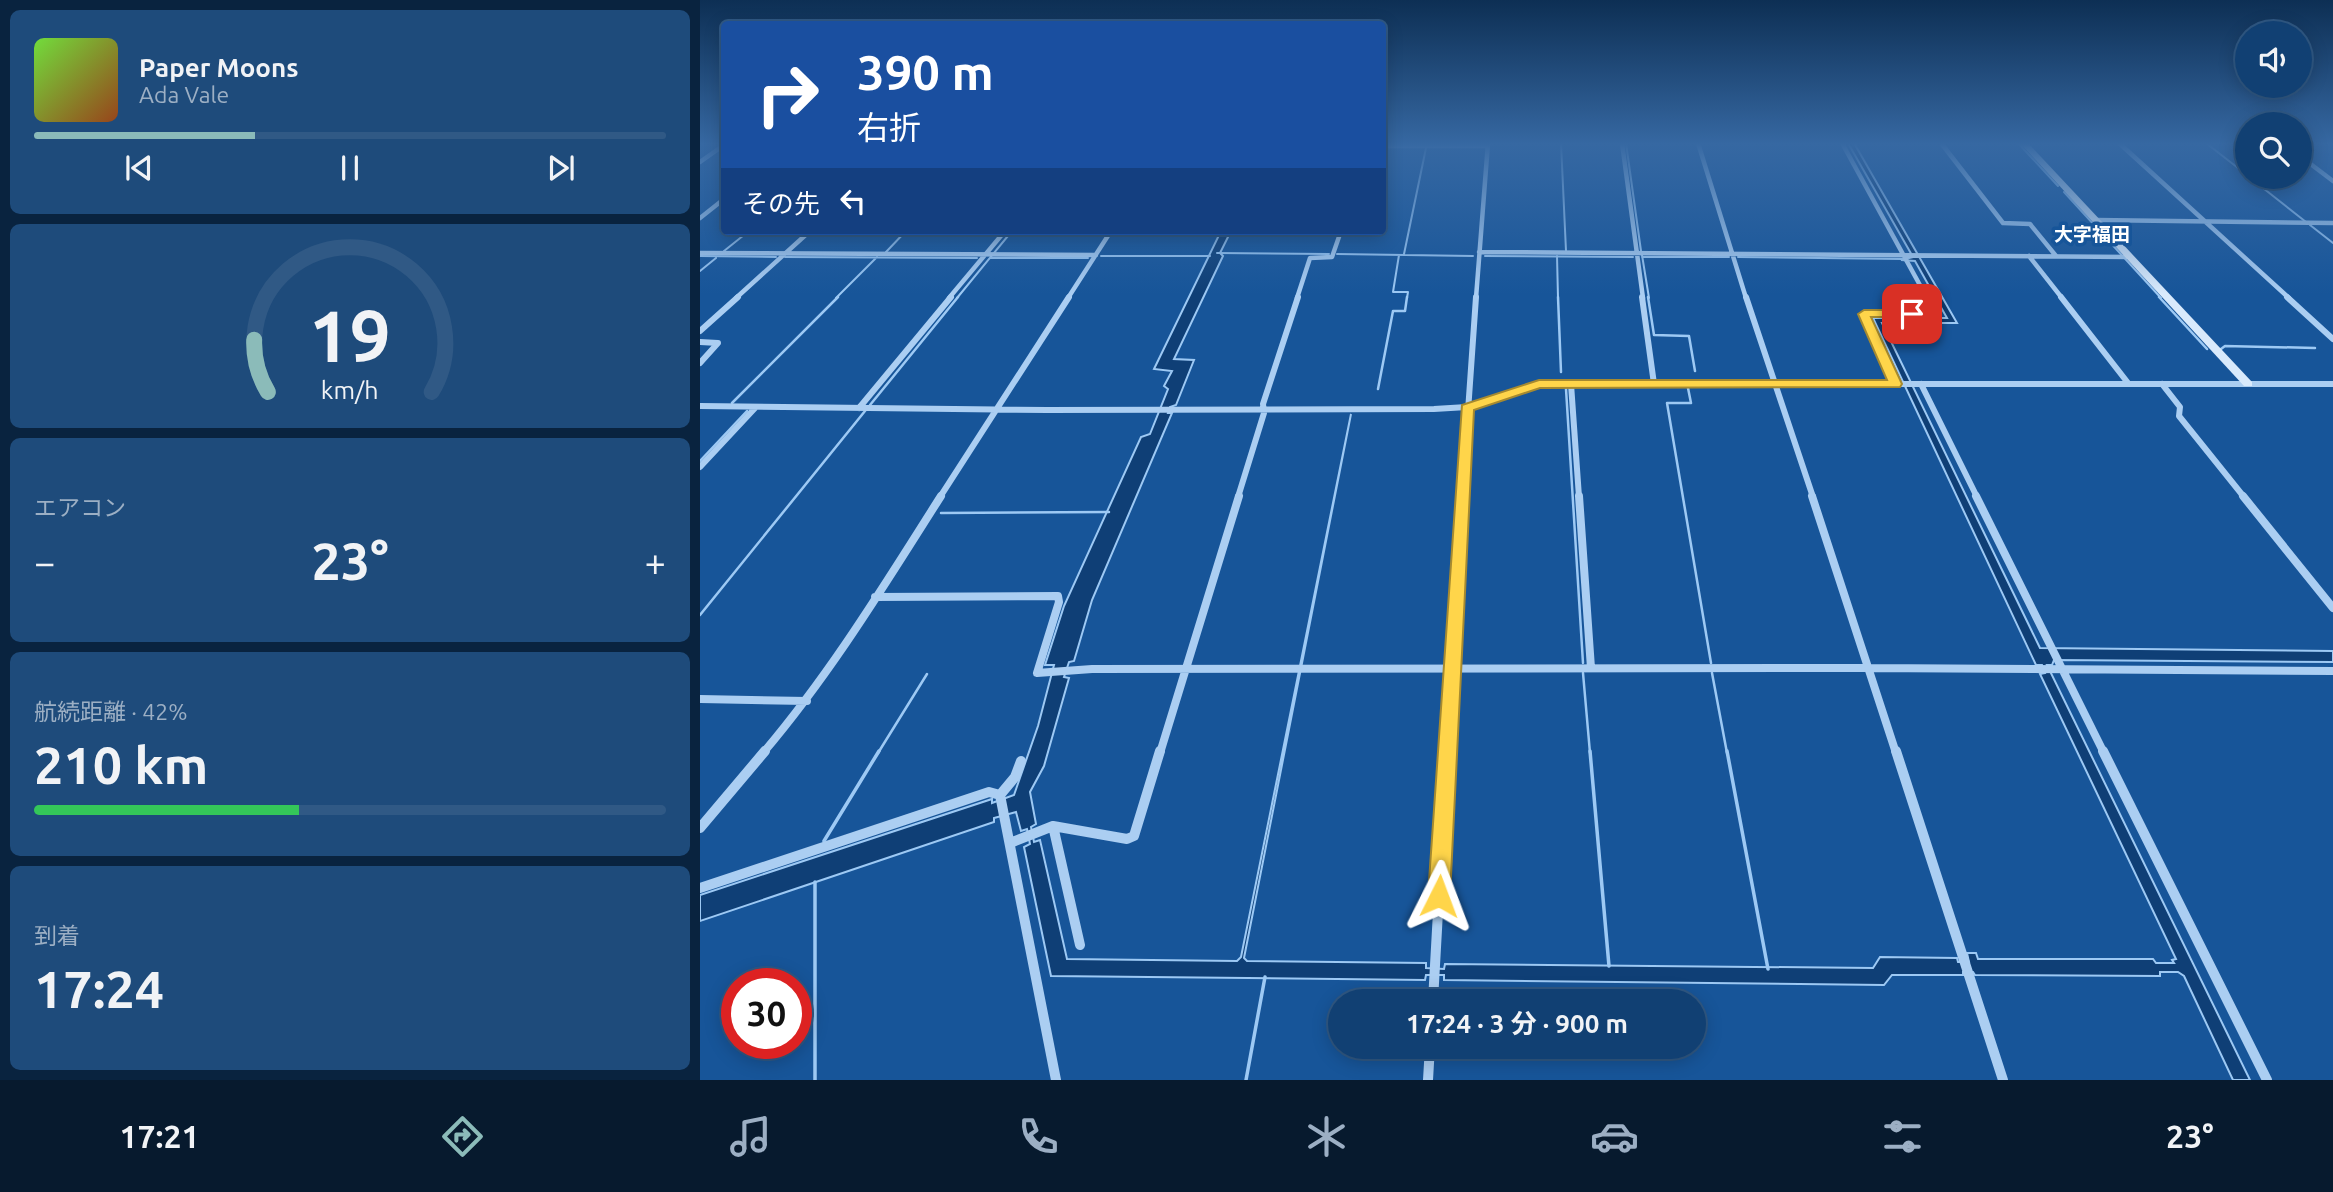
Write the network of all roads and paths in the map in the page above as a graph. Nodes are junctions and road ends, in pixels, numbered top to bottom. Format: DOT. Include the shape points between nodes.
graph roads {
  1 [pos="1483,193"];
  2 [pos="1629,193"];
  3 [pos="1714,193"];
  4 [pos="1871,193"];
  5 [pos="1980,193"];
  6 [pos="2071,193"];
  7 [pos="2174,193"];
  8 [pos="721,201"];
  9 [pos="700,218"];
  10 [pos="2096,220"];
  11 [pos="2206,223"];
  12 [pos="2333,223"];
  13 [pos="805,235"];
  14 [pos="1002,235"];
  15 [pos="1108,235"];
  16 [pos="1340,235"];
  17 [pos="1479,252"];
  18 [pos="700,253"];
  19 [pos="784,253"];
  20 [pos="1637,253"];
  21 [pos="989,254"];
  22 [pos="1096,254"];
  23 [pos="1733,254"];
  24 [pos="2029,256"];
  25 [pos="2056,256"];
  26 [pos="1907,257"];
  27 [pos="2125,257"];
  28 [pos="700,331"];
  29 [pos="2333,339"];
  30 [pos="700,341"];
  31 [pos="700,363"];
  32 [pos="2128,383"];
  33 [pos="1571,384"];
  34 [pos="1654,384"];
  35 [pos="1776,384"];
  36 [pos="1899,384"];
  37 [pos="1917,384"];
  38 [pos="2162,384"];
  39 [pos="2248,384"];
  40 [pos="2333,384"];
  41 [pos="700,407"];
  42 [pos="756,407"];
  43 [pos="865,408"];
  44 [pos="1263,408"];
  45 [pos="1467,408"];
  46 [pos="996,410"];
  47 [pos="700,467"];
  48 [pos="875,597"];
  49 [pos="2333,608"];
  50 [pos="2058,667"];
  51 [pos="1184,668"];
  52 [pos="1453,668"];
  53 [pos="1591,668"];
  54 [pos="1867,668"];
  55 [pos="2333,671"];
  56 [pos="700,699"];
  57 [pos="807,701"];
  58 [pos="1021,761"];
  59 [pos="1000,796"];
  60 [pos="1053,826"];
  61 [pos="700,828"];
  62 [pos="1010,844"];
  63 [pos="700,888"];
  64 [pos="1080,945"];
  65 [pos="1434,989"];
  66 [pos="1429,1059"];
  67 [pos="1056,1080"];
  68 [pos="1428,1080"];
  69 [pos="2003,1080"];
  70 [pos="2267,1080"];
  1 -- 17 [label="street"];
  2 -- 20 [label="street"];
  3 -- 23 [label="street"];
  4 -- 26 [label="street"];
  5 -- 25 [label="street" via="2003,223 2030,224"];
  6 -- 10 [label="street"];
  7 -- 11 [label="street"];
  8 -- 9 [label="street"];
  10 -- 11 [label="street"];
  10 -- 27 [label="street"];
  11 -- 12 [label="street"];
  11 -- 29 [label="street"];
  13 -- 19 [label="street"];
  14 -- 21 [label="street"];
  15 -- 22 [label="street"];
  16 -- 44 [label="street" via="1332,257 1310,258"];
  17 -- 20 [label="street"];
  17 -- 45 [label="street"];
  18 -- 19 [label="street"];
  19 -- 21 [label="street"];
  19 -- 28 [label="street"];
  20 -- 23 [label="street"];
  20 -- 34 [label="street"];
  21 -- 22 [label="street"];
  21 -- 43 [label="street"];
  22 -- 46 [label="street"];
  23 -- 26 [label="street"];
  23 -- 35 [label="street"];
  24 -- 25 [label="street"];
  24 -- 26 [label="street"];
  24 -- 32 [label="street"];
  25 -- 27 [label="street"];
  26 -- 36 [label="street" via="1936,314 1864,314"];
  27 -- 39 [label="street"];
  30 -- 31 [label="street" via="718,343"];
  32 -- 37 [label="street"];
  32 -- 38 [label="street"];
  33 -- 34 [label="street"];
  33 -- 45 [label="street" via="1530,385"];
  33 -- 53 [label="street"];
  34 -- 35 [label="street"];
  35 -- 36 [label="street"];
  35 -- 54 [label="street"];
  36 -- 37 [label="street"];
  37 -- 50 [label="street" via="2051,645"];
  38 -- 39 [label="street"];
  38 -- 49 [label="street" via="2180,407 2179,416"];
  39 -- 40 [label="street"];
  41 -- 42 [label="street"];
  42 -- 43 [label="street"];
  42 -- 47 [label="street"];
  43 -- 46 [label="street"];
  44 -- 45 [label="street"];
  44 -- 46 [label="street"];
  44 -- 51 [label="street"];
  45 -- 52 [label="street"];
  46 -- 48 [label="street"];
  48 -- 51 [label="street" via="1058,596 1037,673"];
  48 -- 57 [label="street"];
  50 -- 54 [label="street"];
  50 -- 55 [label="street"];
  50 -- 70 [label="street"];
  51 -- 52 [label="street"];
  51 -- 60 [label="street" via="1134,836 1127,839"];
  52 -- 53 [label="street"];
  52 -- 65 [label="street"];
  53 -- 54 [label="street"];
  54 -- 69 [label="street"];
  56 -- 57 [label="street"];
  57 -- 61 [label="street"];
  58 -- 59 [label="street" via="1015,778"];
  59 -- 62 [label="street"];
  59 -- 63 [label="street" via="989,792"];
  60 -- 62 [label="street"];
  60 -- 64 [label="street"];
  62 -- 67 [label="street"];
  66 -- 68 [label="street"];
}
